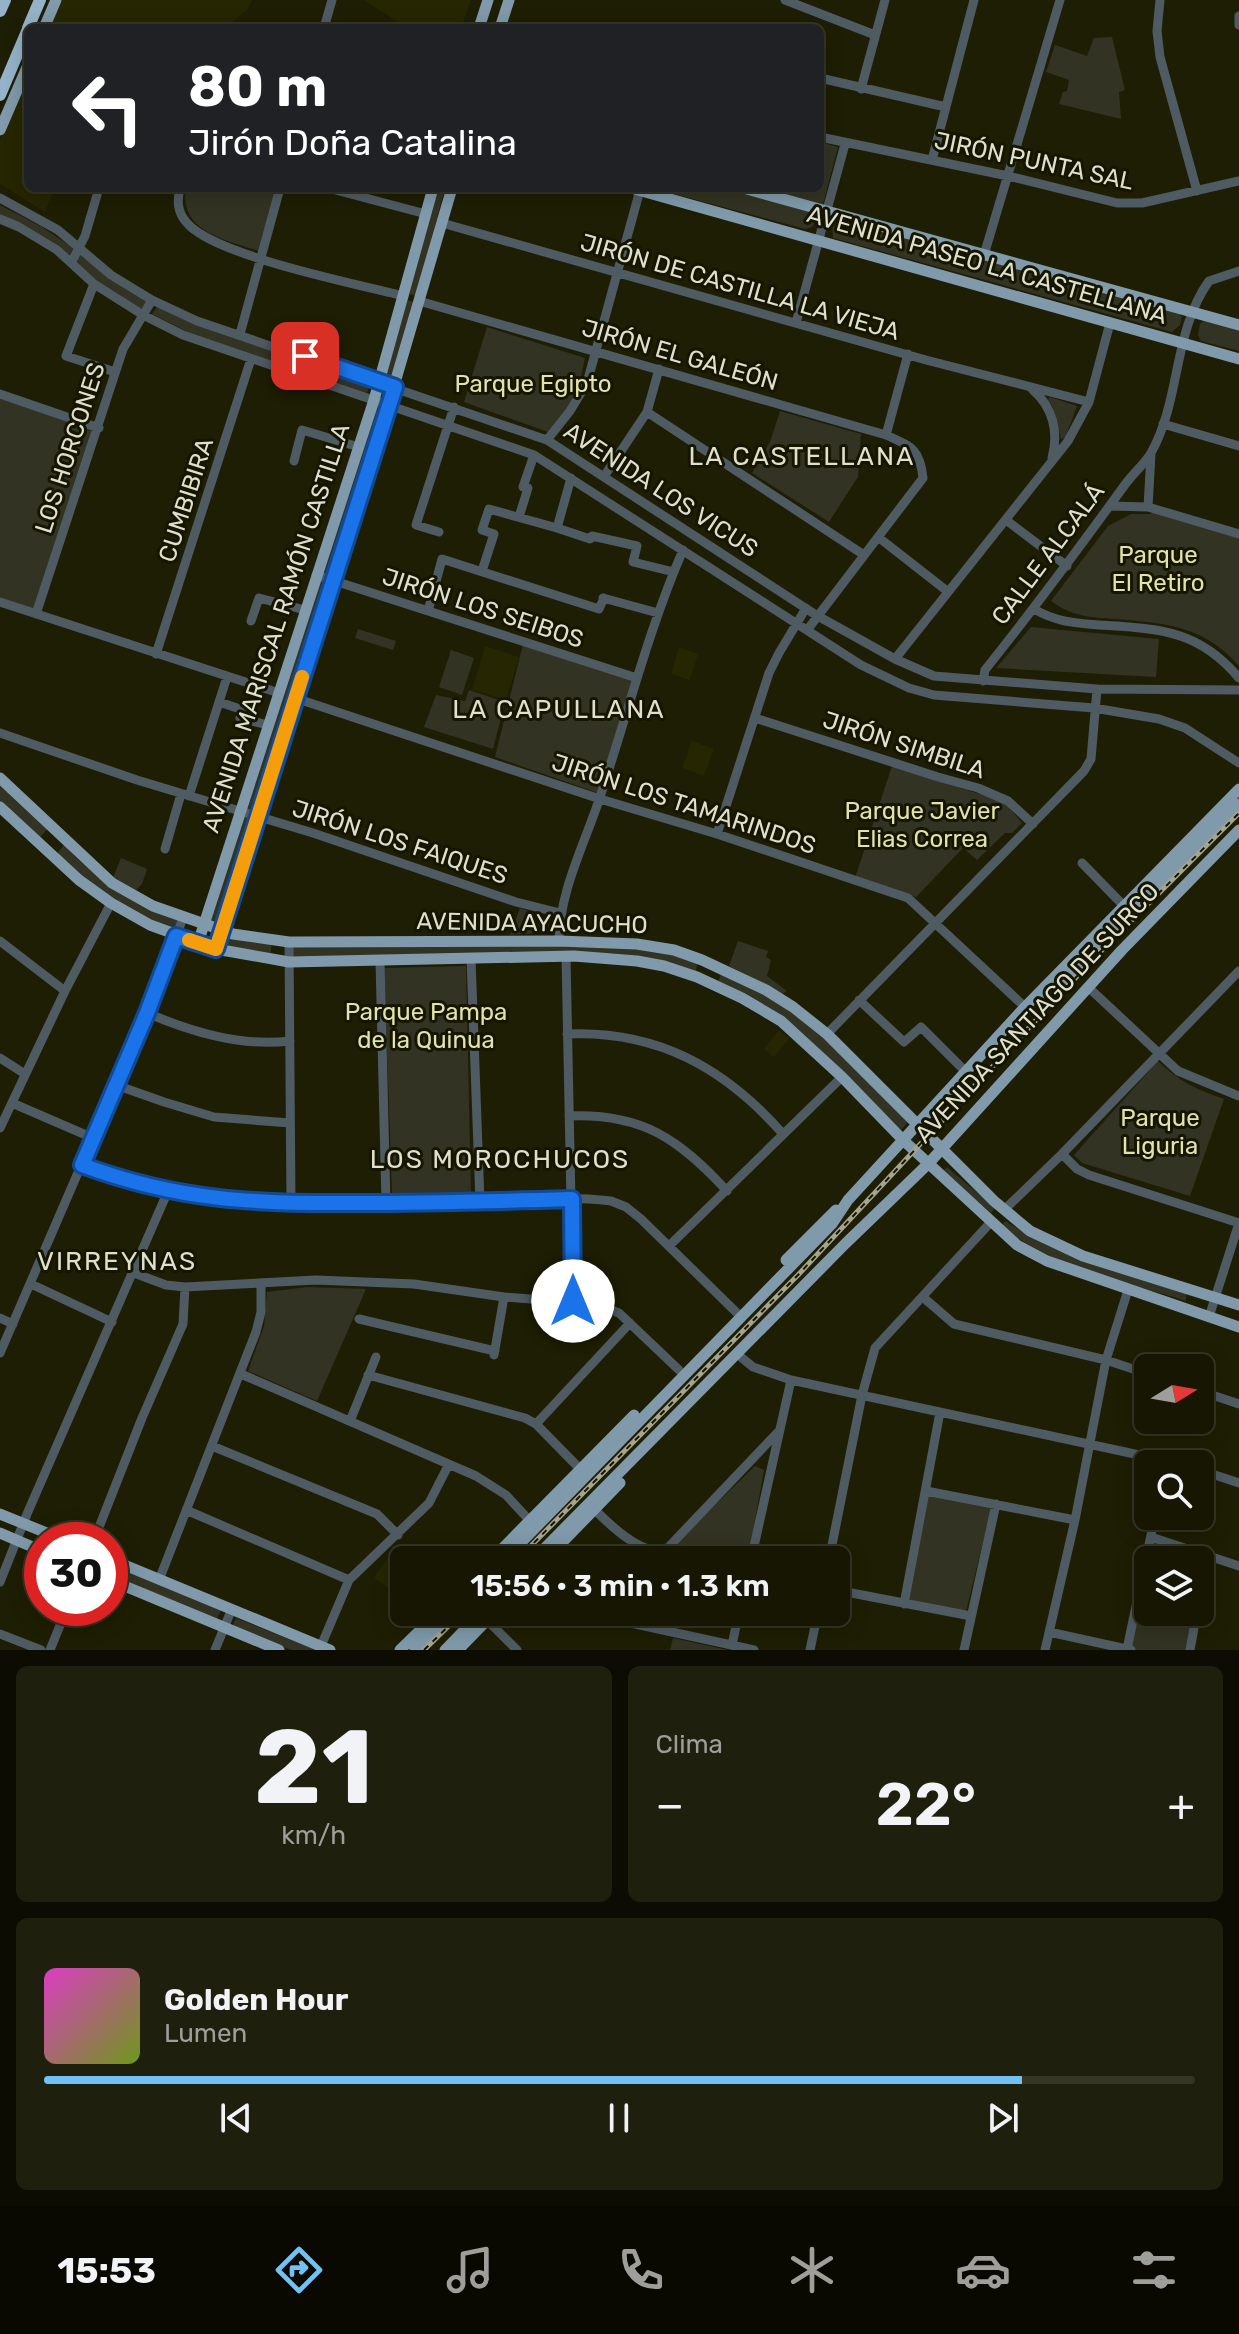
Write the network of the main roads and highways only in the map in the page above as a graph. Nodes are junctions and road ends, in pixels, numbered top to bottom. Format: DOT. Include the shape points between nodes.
graph roads {
  1 [pos="5,0"];
  2 [pos="40,0"];
  3 [pos="56,0"];
  4 [pos="488,0"];
  5 [pos="509,0"];
  6 [pos="0,11"];
  7 [pos="30,24"];
  8 [pos="46,24"];
  9 [pos="484,24"];
  10 [pos="501,24"];
  11 [pos="24,38"];
  12 [pos="24,74"];
  13 [pos="0,95"];
  14 [pos="0,130"];
  15 [pos="432,192"];
  16 [pos="451,192"];
  17 [pos="647,192"];
  18 [pos="758,192"];
  19 [pos="1239,325"];
  20 [pos="1239,359"];
  21 [pos="0,778"];
  22 [pos="1239,789"];
  23 [pos="1239,804"];
  24 [pos="0,807"];
  25 [pos="51,827"];
  26 [pos="1239,830"];
  27 [pos="65,840"];
  28 [pos="39,843"];
  29 [pos="52,855"];
  30 [pos="1128,910"];
  31 [pos="203,925"];
  32 [pos="221,930"];
  33 [pos="272,942"];
  34 [pos="198,943"];
  35 [pos="216,949"];
  36 [pos="1122,950"];
  37 [pos="270,960"];
  38 [pos="702,960"];
  39 [pos="720,967"];
  40 [pos="697,977"];
  41 [pos="713,984"];
  42 [pos="917,1125"];
  43 [pos="903,1140"];
  44 [pos="941,1149"];
  45 [pos="929,1163"];
  46 [pos="848,1200"];
  47 [pos="867,1225"];
  48 [pos="1239,1305"];
  49 [pos="1239,1327"];
  50 [pos="681,1420"];
  51 [pos="663,1428"];
  52 [pos="0,1514"];
  53 [pos="24,1523"];
  54 [pos="0,1533"];
  55 [pos="24,1543"];
  56 [pos="519,1545"];
  57 [pos="505,1546"];
  58 [pos="547,1546"];
  59 [pos="558,1546"];
  60 [pos="128,1567"];
  61 [pos="128,1588"];
  62 [pos="425,1626"];
  63 [pos="438,1626"];
  64 [pos="476,1626"];
  65 [pos="479,1626"];
  66 [pos="326,1648"];
  67 [pos="450,1649"];
  68 [pos="279,1650"];
  69 [pos="400,1650"];
  70 [pos="415,1650"];
  1 -- 6 [label="highway"];
  2 -- 7 [label="highway"];
  3 -- 8 [label="main road"];
  4 -- 9 [label="main road"];
  5 -- 10 [label="main road"];
  11 -- 13 [label="highway"];
  12 -- 14 [label="main road"];
  15 -- 31 [label="main road, AVENIDA MARISCAL RAMÓN CASTILLA" via="380,381"];
  16 -- 32 [label="main road, AVENIDA MARISCAL RAMÓN CASTILLA" via="395,387"];
  17 -- 20 [label="main road, AVENIDA PASEO LA CASTELLANA"];
  18 -- 19 [label="main road, AVENIDA PASEO LA CASTELLANA"];
  21 -- 25 [label="main road, AVENIDA AYACUCHO"];
  22 -- 30 [label="main road, AVENIDA SANTIAGO DE SURCO"];
  23 -- 30 [label="main road, AVENIDA SANTIAGO DE SURCO"];
  24 -- 28 [label="main road, AVENIDA AYACUCHO"];
  25 -- 27 [label="main road, AVENIDA AYACUCHO"];
  25 -- 28 [label="main road"];
  26 -- 36 [label="main road, AVENIDA SANTIAGO DE SURCO"];
  27 -- 29 [label="main road"];
  27 -- 31 [label="main road, AVENIDA AYACUCHO" via="112,883"];
  28 -- 29 [label="main road, AVENIDA AYACUCHO"];
  29 -- 34 [label="main road, AVENIDA AYACUCHO" via="111,903"];
  30 -- 36 [label="main road"];
  30 -- 42 [label="main road, AVENIDA SANTIAGO DE SURCO" via="1028,1004"];
  31 -- 32 [label="main road, AVENIDA AYACUCHO"];
  31 -- 34 [label="main road, AVENIDA MARISCAL RAMÓN CASTILLA"];
  32 -- 33 [label="main road, AVENIDA AYACUCHO"];
  32 -- 35 [label="main road, AVENIDA MARISCAL RAMÓN CASTILLA"];
  33 -- 37 [label="main road"];
  33 -- 38 [label="main road, AVENIDA AYACUCHO" via="637,944"];
  34 -- 35 [label="main road, AVENIDA AYACUCHO"];
  35 -- 37 [label="main road, AVENIDA AYACUCHO"];
  36 -- 44 [label="main road, AVENIDA SANTIAGO DE SURCO"];
  37 -- 40 [label="main road, AVENIDA AYACUCHO" via="566,956 637,961"];
  38 -- 39 [label="main road, AVENIDA AYACUCHO"];
  38 -- 40 [label="main road"];
  39 -- 41 [label="main road"];
  39 -- 42 [label="main road, AVENIDA AYACUCHO" via="766,990 827,1034"];
  40 -- 41 [label="main road, AVENIDA AYACUCHO"];
  41 -- 43 [label="main road, AVENIDA AYACUCHO" via="781,1021"];
  42 -- 43 [label="main road, AVENIDA SANTIAGO DE SURCO"];
  42 -- 44 [label="main road, AVENIDA AYACUCHO"];
  43 -- 45 [label="main road, AVENIDA AYACUCHO"];
  43 -- 46 [label="main road, AVENIDA SANTIAGO DE SURCO"];
  44 -- 45 [label="main road, AVENIDA SANTIAGO DE SURCO"];
  44 -- 48 [label="main road, AVENIDA AYACUCHO" via="1030,1231 1065,1249"];
  45 -- 47 [label="main road, AVENIDA SANTIAGO DE SURCO"];
  45 -- 49 [label="main road, AVENIDA AYACUCHO" via="1017,1245 1047,1261"];
  46 -- 56 [label="main road, AVENIDA SANTIAGO DE SURCO" via="832,1224"];
  46 -- 57 [label="main road, AVENIDA SANTIAGO DE SURCO"];
  47 -- 50 [label="main road, AVENIDA SANTIAGO DE SURCO"];
  47 -- 51 [label="main road, AVENIDA SANTIAGO DE SURCO"];
  50 -- 51 [label="main road"];
  50 -- 59 [label="main road, AVENIDA SANTIAGO DE SURCO"];
  51 -- 58 [label="main road, AVENIDA SANTIAGO DE SURCO"];
  52 -- 53 [label="main road"];
  54 -- 55 [label="main road"];
  60 -- 66 [label="main road"];
  61 -- 68 [label="main road"];
  62 -- 69 [label="main road"];
  63 -- 70 [label="main road"];
  64 -- 67 [label="main road"];
  65 -- 67 [label="main road"];
}
